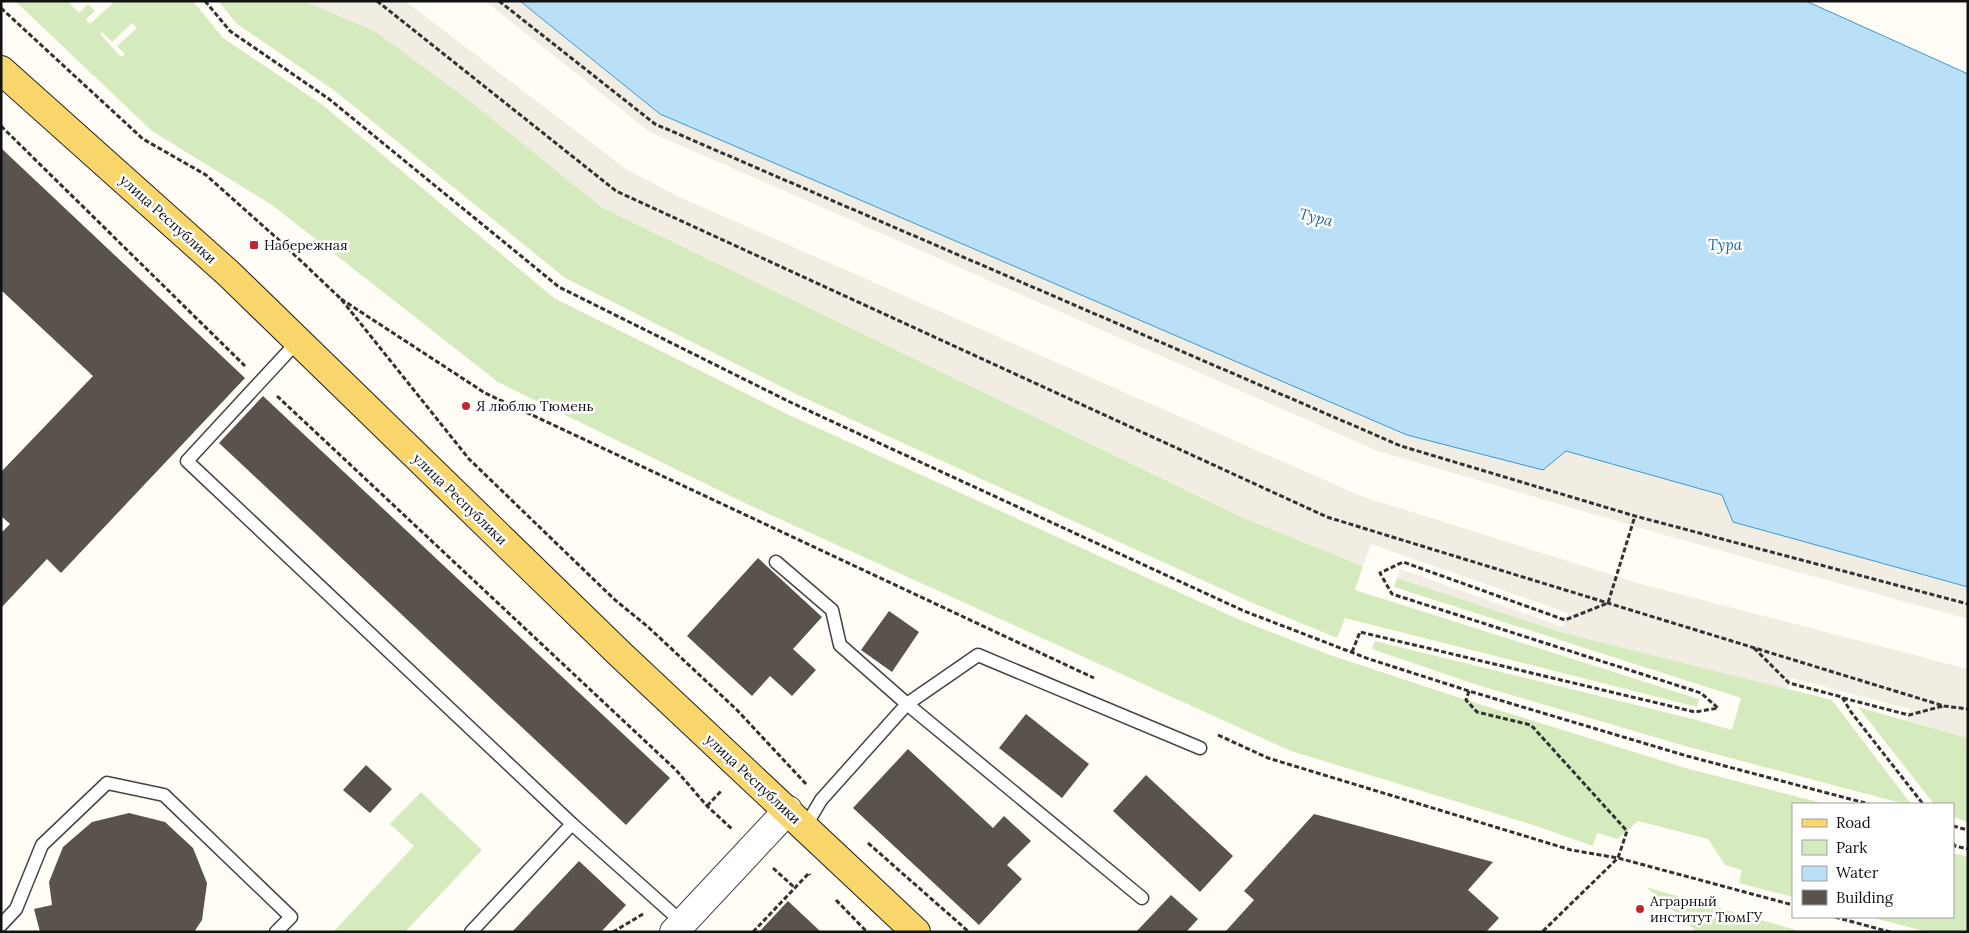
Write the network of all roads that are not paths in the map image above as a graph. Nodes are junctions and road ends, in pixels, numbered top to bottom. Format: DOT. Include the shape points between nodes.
graph roads {
  1 [pos="1,70"];
  2 [pos="298,341"];
  3 [pos="776,562"];
  4 [pos="907,704"];
  5 [pos="1200,748"];
  6 [pos="796,819"];
  7 [pos="572,824"];
  8 [pos="1142,898"];
  9 [pos="1,925"];
  10 [pos="678,927"];
  11 [pos="276,932"];
  12 [pos="471,932"];
  13 [pos="916,932"];
  1 -- 2 [label="main road, улица Республики" via="228,273"];
  2 -- 6 [label="main road, улица Республики" via="621,656"];
  2 -- 7 [label="lane" via="188,461"];
  3 -- 4 [label="lane" via="832,610 840,645"];
  4 -- 5 [label="lane" via="978,655"];
  4 -- 6 [label="lane" via="820,800"];
  4 -- 8 [label="lane"];
  6 -- 10 [label="street"];
  6 -- 13 [label="main road, улица Республики"];
  7 -- 10 [label="lane"];
  7 -- 12 [label="lane"];
  9 -- 11 [label="lane" via="16,909 42,845 107,783 164,795 291,917"];
}
